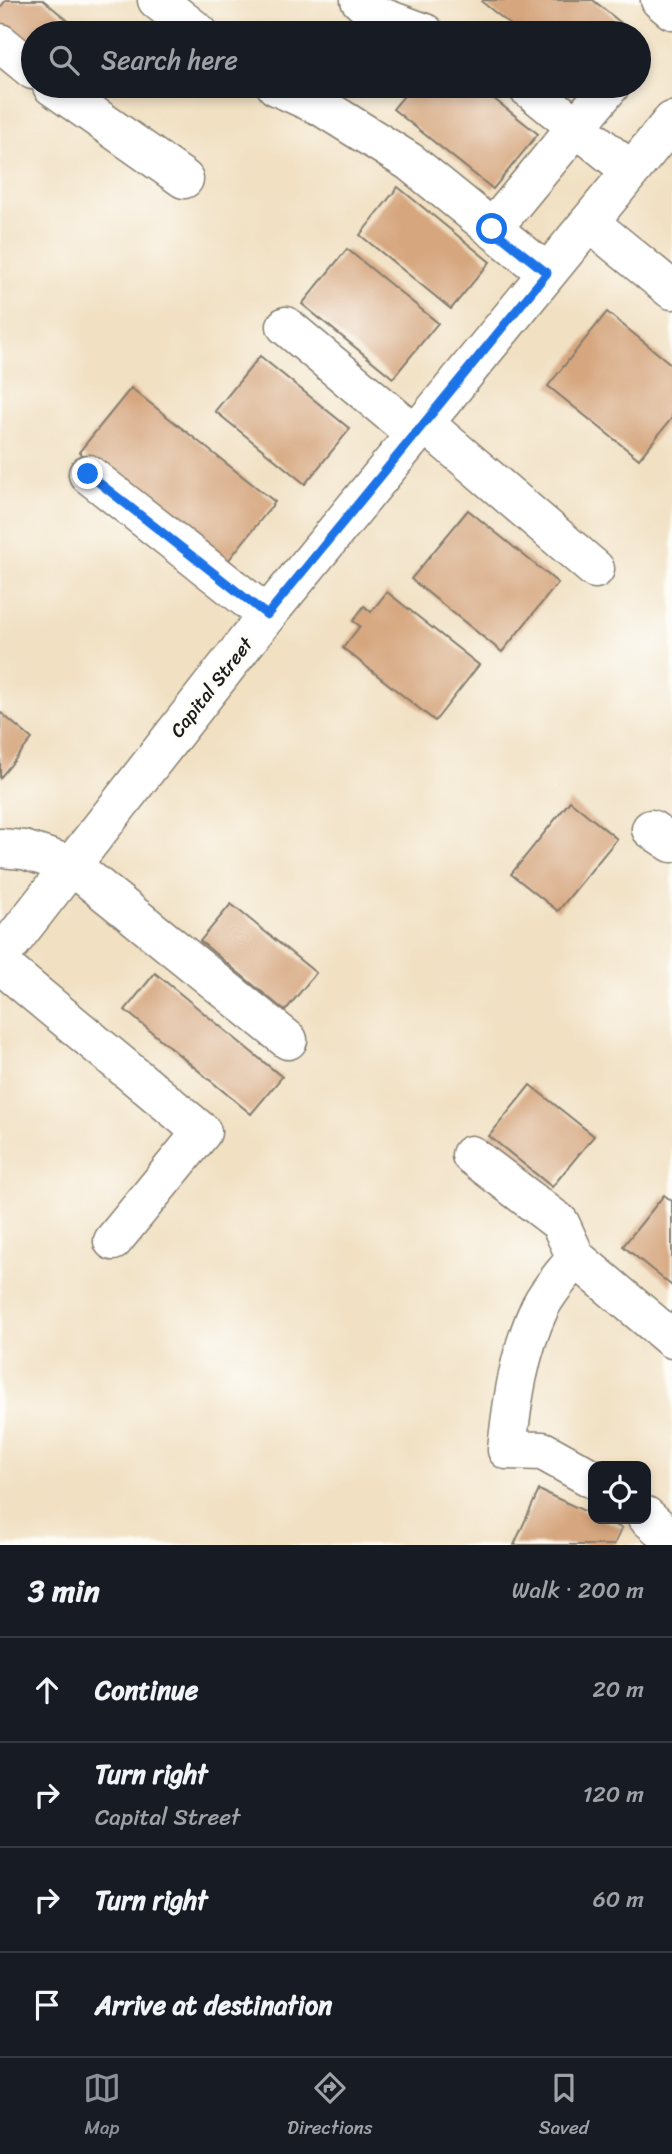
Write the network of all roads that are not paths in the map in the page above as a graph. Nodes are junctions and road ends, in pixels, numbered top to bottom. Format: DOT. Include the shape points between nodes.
graph roads {
  1 [pos="157,0"];
  2 [pos="360,0"];
  3 [pos="660,0"];
  4 [pos="672,10"];
  5 [pos="184,21"];
  6 [pos="392,21"];
  7 [pos="0,43"];
  8 [pos="21,60"];
  9 [pos="69,98"];
  10 [pos="302,98"];
  11 [pos="541,98"];
  12 [pos="600,98"];
  13 [pos="672,121"];
  14 [pos="576,127"];
  15 [pos="631,171"];
  16 [pos="184,179"];
  17 [pos="589,222"];
  18 [pos="492,229"];
  19 [pos="547,273"];
  20 [pos="672,290"];
  21 [pos="286,326"];
  22 [pos="420,428"];
  23 [pos="88,474"];
  24 [pos="596,569"];
  25 [pos="267,615"];
  26 [pos="0,848"];
  27 [pos="71,865"];
  28 [pos="0,957"];
  29 [pos="0,964"];
  30 [pos="288,1040"];
  31 [pos="471,1155"];
  32 [pos="113,1241"];
  33 [pos="576,1258"];
  34 [pos="672,1339"];
  35 [pos="588,1476"];
  1 -- 5 [label="street"];
  2 -- 6 [label="street" via="376,15"];
  3 -- 4 [label="street"];
  7 -- 8 [label="street"];
  9 -- 16 [label="street"];
  10 -- 18 [label="street" via="410,162"];
  11 -- 14 [label="street"];
  12 -- 14 [label="street"];
  13 -- 15 [label="street, Capital Street"];
  14 -- 15 [label="street"];
  14 -- 18 [label="street"];
  15 -- 17 [label="street, Capital Street"];
  17 -- 19 [label="street, Capital Street"];
  17 -- 20 [label="street"];
  18 -- 19 [label="street"];
  19 -- 22 [label="street, Capital Street"];
  21 -- 22 [label="street"];
  22 -- 24 [label="street"];
  22 -- 25 [label="street, Capital Street"];
  23 -- 25 [label="street"];
  25 -- 27 [label="street, Capital Street"];
  26 -- 27 [label="street" via="24,850"];
  27 -- 28 [label="street, Capital Street"];
  27 -- 30 [label="street"];
  29 -- 32 [label="street" via="201,1132"];
  31 -- 33 [label="street" via="560,1223"];
  33 -- 34 [label="street"];
  33 -- 35 [label="street" via="541,1305 523,1352 507,1450 543,1451"];
}
